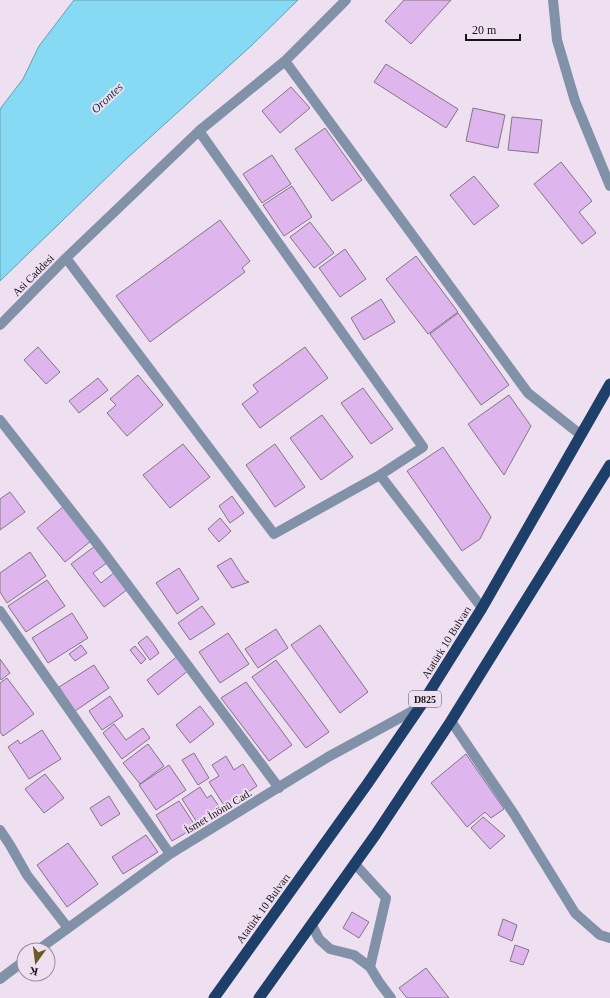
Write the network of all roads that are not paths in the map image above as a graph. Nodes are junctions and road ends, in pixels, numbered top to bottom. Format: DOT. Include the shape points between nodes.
graph roads {
  1 [pos="346,0"];
  2 [pos="553,0"];
  3 [pos="285,61"];
  4 [pos="199,131"];
  5 [pos="610,186"];
  6 [pos="66,258"];
  7 [pos="0,325"];
  8 [pos="610,384"];
  9 [pos="0,420"];
  10 [pos="581,435"];
  11 [pos="610,465"];
  12 [pos="380,475"];
  13 [pos="482,608"];
  14 [pos="0,611"];
  15 [pos="420,707"];
  16 [pos="451,721"];
  17 [pos="279,788"];
  18 [pos="0,830"];
  19 [pos="170,854"];
  20 [pos="355,864"];
  21 [pos="312,925"];
  22 [pos="68,928"];
  23 [pos="610,938"];
  24 [pos="49,942"];
  25 [pos="16,967"];
  26 [pos="370,967"];
  27 [pos="0,979"];
  28 [pos="214,998"];
  29 [pos="259,998"];
  30 [pos="391,998"];
  1 -- 3 [label="street, Asi Caddesi"];
  2 -- 5 [label="street" via="558,40 575,101"];
  3 -- 4 [label="street, Asi Caddesi"];
  3 -- 10 [label="street" via="528,393"];
  4 -- 6 [label="street, Asi Caddesi"];
  4 -- 12 [label="street" via="423,447"];
  6 -- 7 [label="street, Asi Caddesi"];
  6 -- 12 [label="street" via="274,534"];
  8 -- 10 [label="highway, Atatürk 10 Bulvarı / D825"];
  9 -- 17 [label="street" via="98,545"];
  10 -- 13 [label="highway, Atatürk 10 Bulvarı / D825"];
  11 -- 16 [label="highway, D825"];
  12 -- 13 [label="street"];
  13 -- 15 [label="highway, Atatürk 10 Bulvarı / D825"];
  14 -- 19 [label="street"];
  15 -- 17 [label="street, İsmet İnönü Cad." via="328,757"];
  15 -- 28 [label="highway, Atatürk 10 Bulvarı / D825"];
  16 -- 20 [label="highway, D825"];
  16 -- 23 [label="street" via="514,814 575,913 600,935"];
  17 -- 19 [label="street, İsmet İnönü Cad."];
  18 -- 22 [label="street" via="27,875"];
  19 -- 22 [label="street, İsmet İnönü Cad."];
  20 -- 21 [label="highway, D825"];
  20 -- 26 [label="street" via="386,898"];
  21 -- 26 [label="street" via="319,939 330,949 354,954"];
  21 -- 29 [label="highway, D825"];
  22 -- 24 [label="street, İsmet İnönü Cad."];
  25 -- 27 [label="street"];
  26 -- 30 [label="street"];
}
